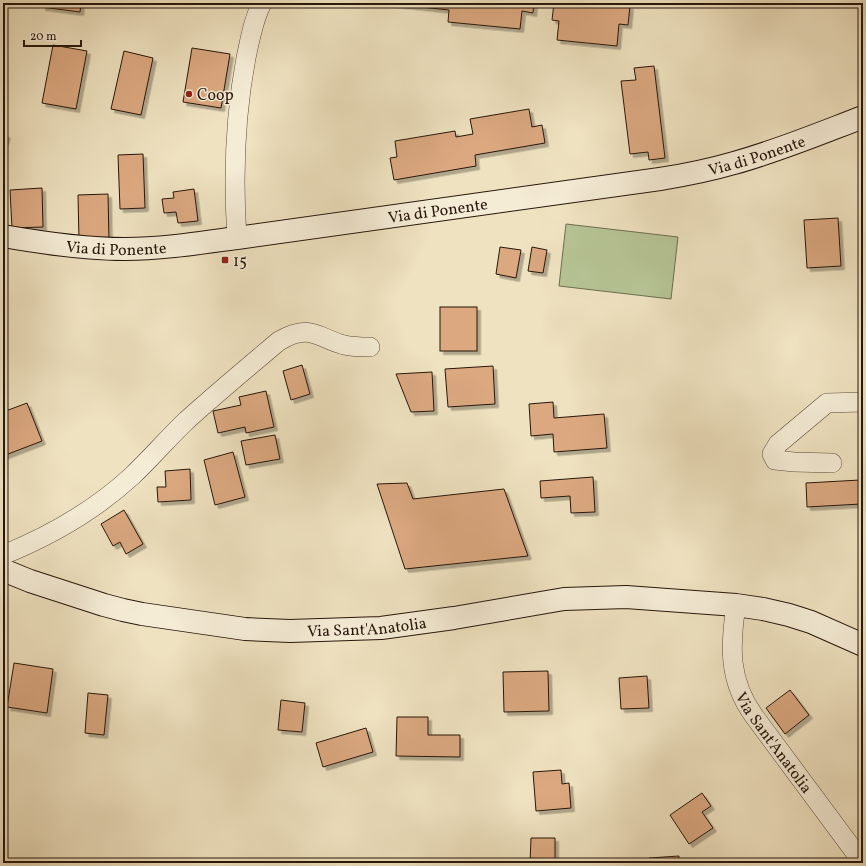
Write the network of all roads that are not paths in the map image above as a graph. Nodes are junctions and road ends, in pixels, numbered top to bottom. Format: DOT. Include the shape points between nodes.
graph roads {
  1 [pos="262,3"];
  2 [pos="863,117"];
  3 [pos="3,236"];
  4 [pos="237,238"];
  5 [pos="370,348"];
  6 [pos="863,402"];
  7 [pos="832,464"];
  8 [pos="3,555"];
  9 [pos="3,570"];
  10 [pos="736,605"];
  11 [pos="863,646"];
  12 [pos="863,862"];
  1 -- 4 [label="street" via="252,29 239,103"];
  2 -- 4 [label="main road, Via di Ponente" via="769,153 690,174"];
  3 -- 4 [label="main road, Via di Ponente" via="68,245 124,249"];
  5 -- 8 [label="street" via="345,345 306,332 282,338 187,420 132,476 107,497 53,533"];
  6 -- 7 [label="street" via="826,403 778,444 772,454 775,460"];
  9 -- 10 [label="main road, Via Sant'Anatolia" via="104,605 142,614 274,631 381,628 564,599 594,597 641,597"];
  10 -- 11 [label="main road, Via Sant'Anatolia" via="796,617"];
  10 -- 12 [label="street, Via Sant'Anatolia" via="732,655 735,676 742,696 754,716"];
}
